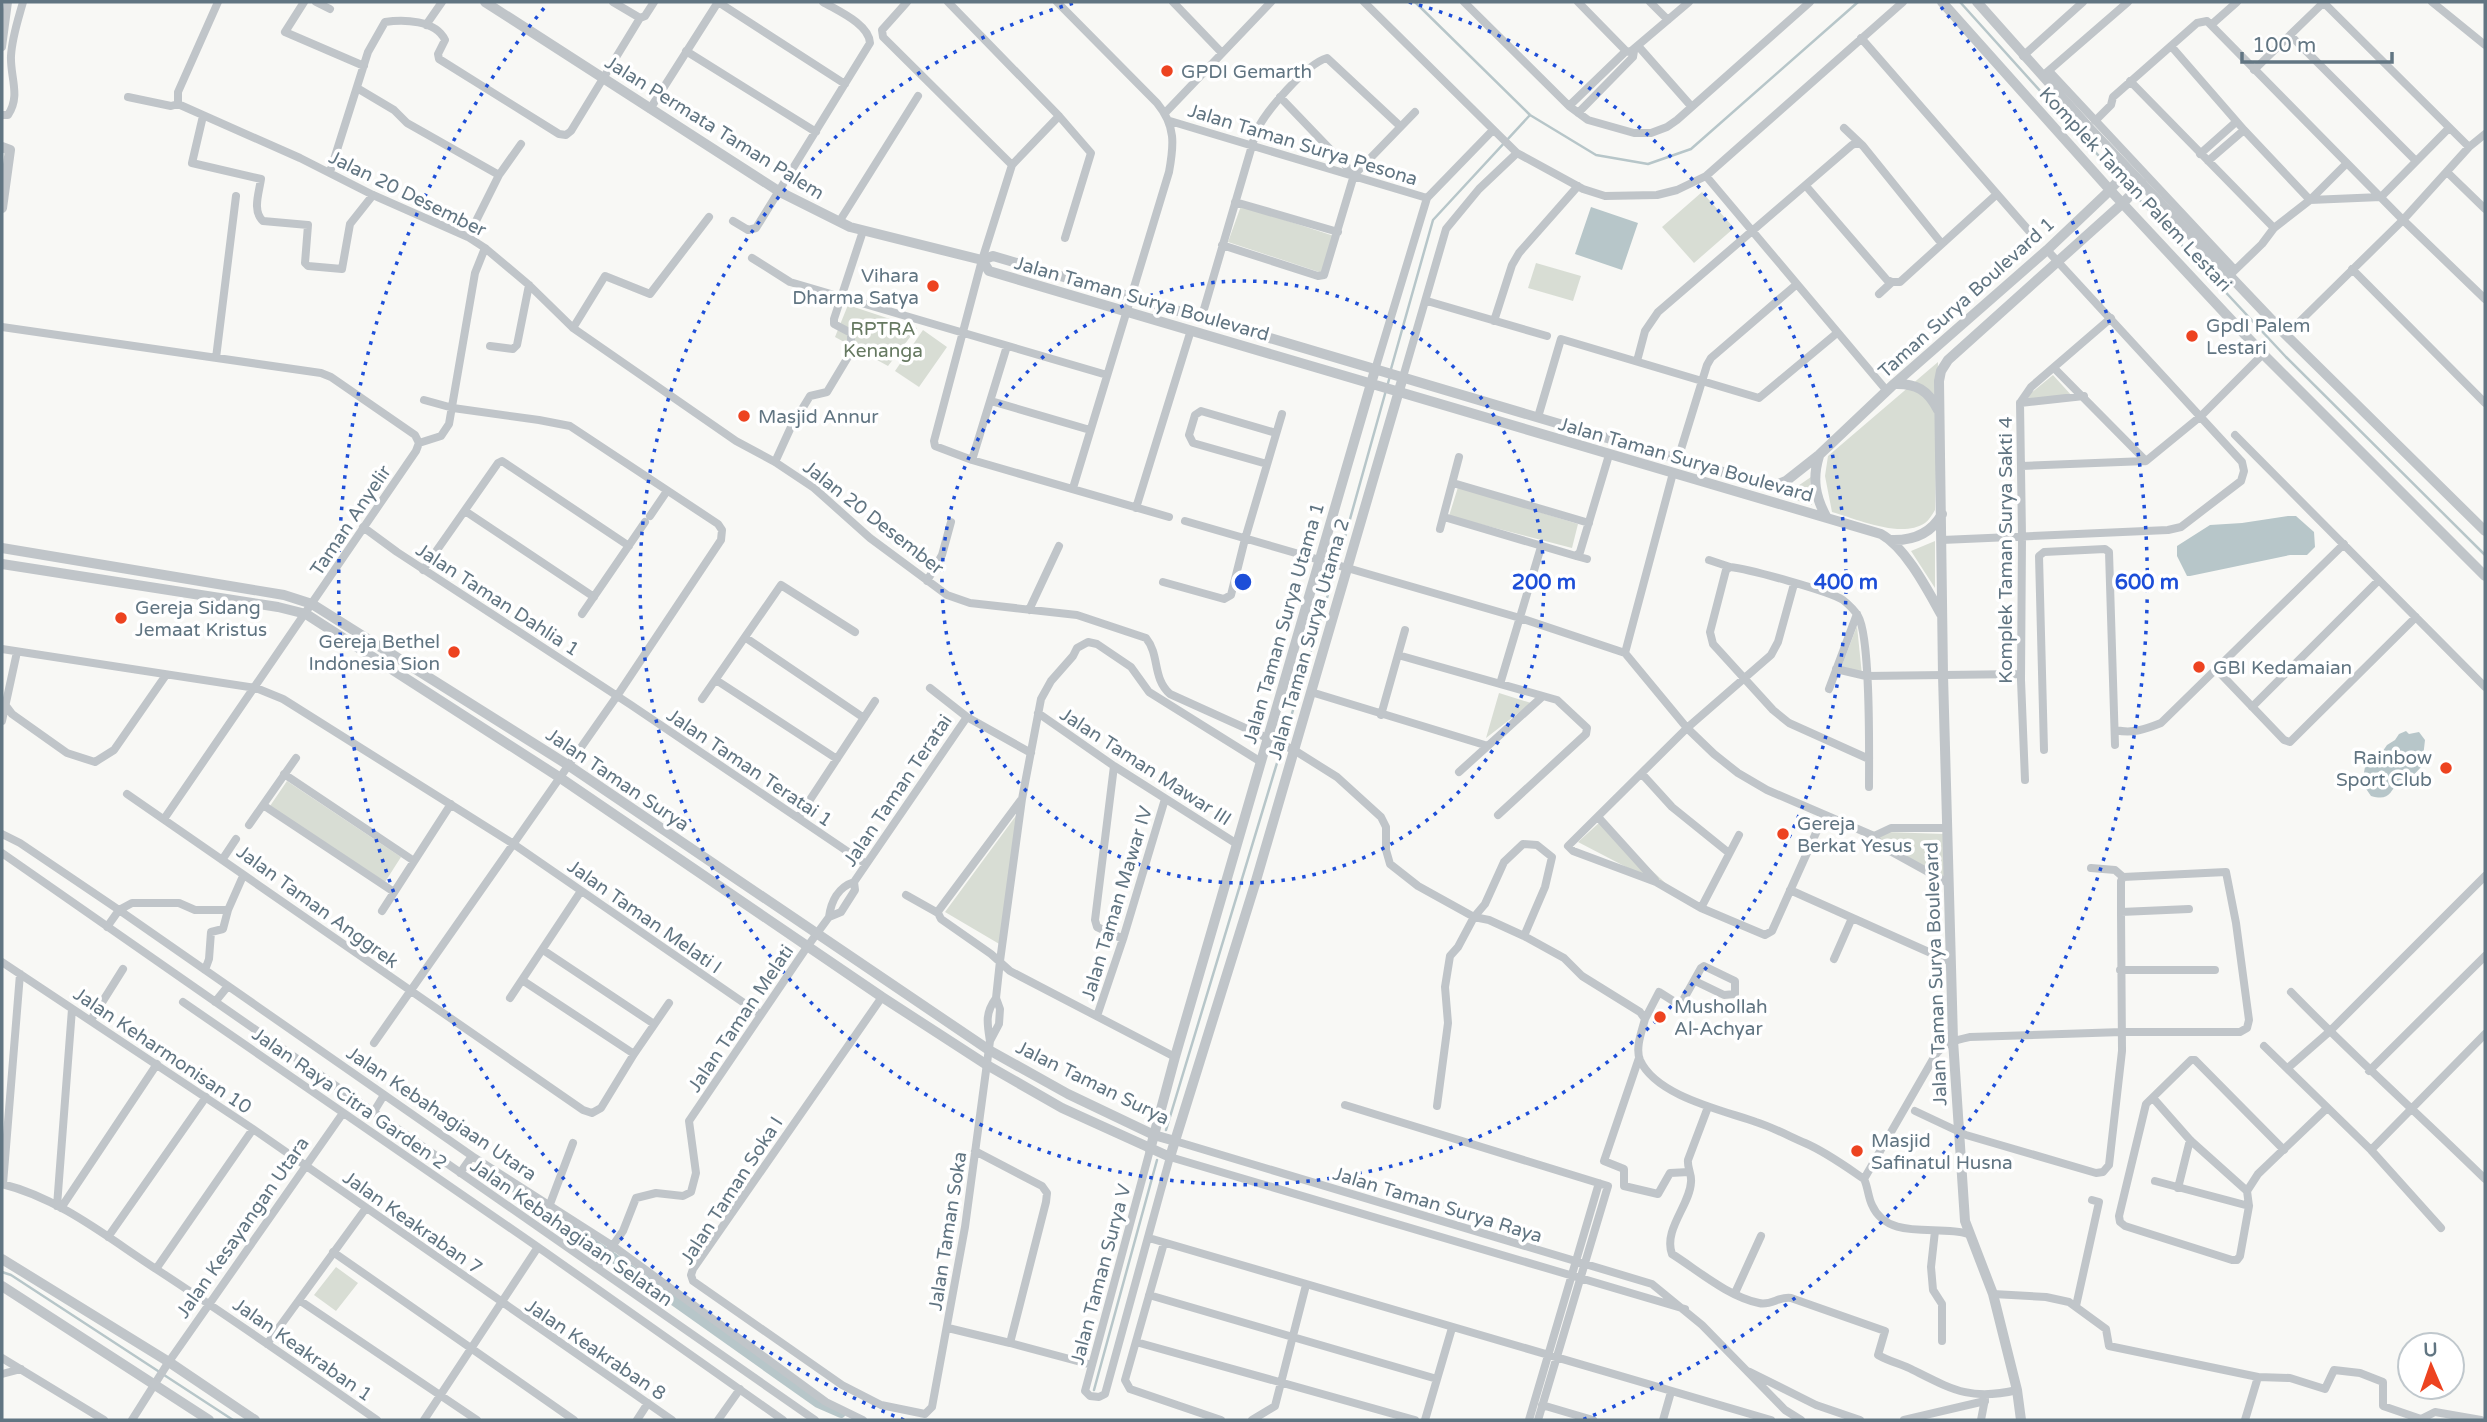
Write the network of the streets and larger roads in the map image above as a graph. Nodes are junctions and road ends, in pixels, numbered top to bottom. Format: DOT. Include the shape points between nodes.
graph roads {
  1 [pos="8,2"];
  2 [pos="23,2"];
  3 [pos="218,2"];
  4 [pos="304,2"];
  5 [pos="316,2"];
  6 [pos="442,2"];
  7 [pos="485,2"];
  8 [pos="613,2"];
  9 [pos="654,2"];
  10 [pos="718,2"];
  11 [pos="823,2"];
  12 [pos="907,2"];
  13 [pos="948,2"];
  14 [pos="1057,2"];
  15 [pos="1173,2"];
  16 [pos="1271,2"];
  17 [pos="1364,2"];
  18 [pos="1464,2"];
  19 [pos="1578,2"];
  20 [pos="1650,2"];
  21 [pos="1689,2"];
  22 [pos="1810,2"];
  23 [pos="1903,2"];
  24 [pos="1942,2"];
  25 [pos="2083,2"];
  26 [pos="2128,2"];
  27 [pos="2238,2"];
  28 [pos="2323,2"];
  29 [pos="2431,2"];
  30 [pos="1982,4"];
  31 [pos="330,9"];
  32 [pos="640,18"];
  33 [pos="1668,20"];
  34 [pos="426,25"];
  35 [pos="2211,25"];
  36 [pos="2290,35"];
  37 [pos="1861,38"];
  38 [pos="2485,45"];
  39 [pos="2171,46"];
  40 [pos="2,47"];
  41 [pos="1633,50"];
  42 [pos="686,51"];
  43 [pos="1222,53"];
  44 [pos="2023,56"];
  45 [pos="364,66"];
  46 [pos="2254,70"];
  47 [pos="2046,74"];
  48 [pos="602,79"];
  49 [pos="2130,81"];
  50 [pos="845,84"];
  51 [pos="357,88"];
  52 [pos="918,96"];
  53 [pos="128,97"];
  54 [pos="1280,97"];
  55 [pos="178,104"];
  56 [pos="1569,106"];
  57 [pos="1691,106"];
  58 [pos="650,109"];
  59 [pos="1415,112"];
  60 [pos="1578,113"];
  61 [pos="2,116"];
  62 [pos="203,116"];
  63 [pos="1059,116"];
  64 [pos="1168,117"];
  65 [pos="2095,121"];
  66 [pos="2236,122"];
  67 [pos="1400,126"];
  68 [pos="1844,128"];
  69 [pos="2448,129"];
  70 [pos="1493,130"];
  71 [pos="2244,131"];
  72 [pos="816,132"];
  73 [pos="2485,134"];
  74 [pos="1858,143"];
  75 [pos="521,144"];
  76 [pos="1251,145"];
  77 [pos="2,147"];
  78 [pos="2469,147"];
  79 [pos="1514,150"];
  80 [pos="2200,154"];
  81 [pos="2208,161"];
  82 [pos="2416,161"];
  83 [pos="2347,163"];
  84 [pos="1012,165"];
  85 [pos="2129,169"];
  86 [pos="330,172"];
  87 [pos="2447,172"];
  88 [pos="1354,174"];
  89 [pos="499,175"];
  90 [pos="1706,176"];
  91 [pos="2140,185"];
  92 [pos="1578,186"];
  93 [pos="1806,186"];
  94 [pos="2113,187"];
  95 [pos="780,192"];
  96 [pos="1997,194"];
  97 [pos="373,195"];
  98 [pos="236,196"];
  99 [pos="2381,197"];
  100 [pos="1427,198"];
  101 [pos="2126,200"];
  102 [pos="2310,200"];
  103 [pos="1235,202"];
  104 [pos="2,208"];
  105 [pos="2485,209"];
  106 [pos="709,217"];
  107 [pos="733,220"];
  108 [pos="2403,220"];
  109 [pos="839,222"];
  110 [pos="2274,228"];
  111 [pos="863,231"];
  112 [pos="1338,232"];
  113 [pos="2030,232"];
  114 [pos="1752,233"];
  115 [pos="468,236"];
  116 [pos="1065,239"];
  117 [pos="1942,244"];
  118 [pos="1222,245"];
  119 [pos="485,248"];
  120 [pos="2047,250"];
  121 [pos="752,258"];
  122 [pos="982,260"];
  123 [pos="2059,261"];
  124 [pos="2352,269"];
  125 [pos="2232,273"];
  126 [pos="1892,282"];
  127 [pos="1797,284"];
  128 [pos="529,285"];
  129 [pos="1880,294"];
  130 [pos="1130,296"];
  131 [pos="842,299"];
  132 [pos="2485,299"];
  133 [pos="1427,301"];
  134 [pos="1126,311"];
  135 [pos="1202,316"];
  136 [pos="2111,318"];
  137 [pos="1494,321"];
  138 [pos="2,327"];
  139 [pos="573,328"];
  140 [pos="1191,330"];
  141 [pos="1837,332"];
  142 [pos="963,334"];
  143 [pos="2286,335"];
  144 [pos="1547,336"];
  145 [pos="490,346"];
  146 [pos="1007,346"];
  147 [pos="2263,354"];
  148 [pos="216,358"];
  149 [pos="1637,361"];
  150 [pos="2054,368"];
  151 [pos="1378,370"];
  152 [pos="1107,375"];
  153 [pos="1399,376"];
  154 [pos="1702,381"];
  155 [pos="1374,385"];
  156 [pos="1891,388"];
  157 [pos="1395,390"];
  158 [pos="2084,397"];
  159 [pos="424,400"];
  160 [pos="991,401"];
  161 [pos="2020,403"];
  162 [pos="2485,403"];
  163 [pos="453,408"];
  164 [pos="1939,412"];
  165 [pos="1282,414"];
  166 [pos="2201,416"];
  167 [pos="1538,417"];
  168 [pos="1090,430"];
  169 [pos="1276,433"];
  170 [pos="2235,435"];
  171 [pos="419,443"];
  172 [pos="1609,454"];
  173 [pos="1819,455"];
  174 [pos="1459,457"];
  175 [pos="1678,459"];
  176 [pos="972,460"];
  177 [pos="2146,461"];
  178 [pos="775,462"];
  179 [pos="1267,464"];
  180 [pos="2022,466"];
  181 [pos="1674,474"];
  182 [pos="1453,483"];
  183 [pos="1073,488"];
  184 [pos="667,491"];
  185 [pos="1136,508"];
  186 [pos="465,511"];
  187 [pos="1942,513"];
  188 [pos="1444,516"];
  189 [pos="1169,517"];
  190 [pos="1827,519"];
  191 [pos="1185,521"];
  192 [pos="951,522"];
  193 [pos="1589,523"];
  194 [pos="363,527"];
  195 [pos="1440,529"];
  196 [pos="2485,531"];
  197 [pos="2022,536"];
  198 [pos="1245,539"];
  199 [pos="1890,540"];
  200 [pos="1942,540"];
  201 [pos="2344,544"];
  202 [pos="629,546"];
  203 [pos="1059,546"];
  204 [pos="1541,547"];
  205 [pos="2,548"];
  206 [pos="1574,556"];
  207 [pos="1322,559"];
  208 [pos="1587,559"];
  209 [pos="1709,560"];
  210 [pos="2,564"];
  211 [pos="1344,566"];
  212 [pos="1730,567"];
  213 [pos="423,570"];
  214 [pos="2484,574"];
  215 [pos="2379,580"];
  216 [pos="927,581"];
  217 [pos="1163,582"];
  218 [pos="1794,584"];
  219 [pos="594,597"];
  220 [pos="312,604"];
  221 [pos="1029,610"];
  222 [pos="306,614"];
  223 [pos="582,614"];
  224 [pos="1857,614"];
  225 [pos="1942,617"];
  226 [pos="2416,617"];
  227 [pos="1520,618"];
  228 [pos="1405,630"];
  229 [pos="855,632"];
  230 [pos="746,638"];
  231 [pos="2,649"];
  232 [pos="16,652"];
  233 [pos="1625,653"];
  234 [pos="1398,655"];
  235 [pos="1836,669"];
  236 [pos="2216,669"];
  237 [pos="2021,674"];
  238 [pos="1943,675"];
  239 [pos="166,676"];
  240 [pos="1866,676"];
  241 [pos="1745,678"];
  242 [pos="716,680"];
  243 [pos="1500,684"];
  244 [pos="2485,687"];
  245 [pos="256,688"];
  246 [pos="930,688"];
  247 [pos="1829,689"];
  248 [pos="1311,692"];
  249 [pos="617,696"];
  250 [pos="1542,697"];
  251 [pos="702,699"];
  252 [pos="875,701"];
  253 [pos="4,706"];
  254 [pos="2252,707"];
  255 [pos="1038,713"];
  256 [pos="1381,715"];
  257 [pos="967,717"];
  258 [pos="864,718"];
  259 [pos="2,721"];
  260 [pos="1688,728"];
  261 [pos="2116,730"];
  262 [pos="1270,740"];
  263 [pos="1488,746"];
  264 [pos="2115,746"];
  265 [pos="1291,748"];
  266 [pos="2044,750"];
  267 [pos="1031,753"];
  268 [pos="296,758"];
  269 [pos="1869,759"];
  270 [pos="837,760"];
  271 [pos="1261,762"];
  272 [pos="568,765"];
  273 [pos="1114,766"];
  274 [pos="1459,772"];
  275 [pos="284,774"];
  276 [pos="1642,774"];
  277 [pos="559,777"];
  278 [pos="2025,780"];
  279 [pos="1870,787"];
  280 [pos="127,794"];
  281 [pos="1022,799"];
  282 [pos="1165,799"];
  283 [pos="451,804"];
  284 [pos="263,805"];
  285 [pos="1498,815"];
  286 [pos="1824,815"];
  287 [pos="1598,817"];
  288 [pos="798,818"];
  289 [pos="164,820"];
  290 [pos="249,825"];
  291 [pos="1947,828"];
  292 [pos="2,834"];
  293 [pos="1739,835"];
  294 [pos="1874,836"];
  295 [pos="236,839"];
  296 [pos="512,844"];
  297 [pos="1237,844"];
  298 [pos="2,853"];
  299 [pos="1729,853"];
  300 [pos="222,860"];
  301 [pos="414,861"];
  302 [pos="866,864"];
  303 [pos="2091,868"];
  304 [pos="243,876"];
  305 [pos="2485,876"];
  306 [pos="2123,877"];
  307 [pos="1656,881"];
  308 [pos="1948,883"];
  309 [pos="82,886"];
  310 [pos="1790,890"];
  311 [pos="581,891"];
  312 [pos="394,892"];
  313 [pos="906,895"];
  314 [pos="73,899"];
  315 [pos="1701,908"];
  316 [pos="2189,909"];
  317 [pos="228,910"];
  318 [pos="119,911"];
  319 [pos="382,911"];
  320 [pos="2121,912"];
  321 [pos="938,913"];
  322 [pos="1474,917"];
  323 [pos="1852,918"];
  324 [pos="109,925"];
  325 [pos="817,933"];
  326 [pos="1524,936"];
  327 [pos="1123,939"];
  328 [pos="807,947"];
  329 [pos="543,950"];
  330 [pos="2485,956"];
  331 [pos="1834,959"];
  332 [pos="1000,961"];
  333 [pos="2,962"];
  334 [pos="1951,962"];
  335 [pos="123,970"];
  336 [pos="205,970"];
  337 [pos="2120,970"];
  338 [pos="2215,970"];
  339 [pos="20,974"];
  340 [pos="522,980"];
  341 [pos="1695,981"];
  342 [pos="228,987"];
  343 [pos="412,992"];
  344 [pos="2291,992"];
  345 [pos="882,997"];
  346 [pos="509,998"];
  347 [pos="217,999"];
  348 [pos="183,1002"];
  349 [pos="669,1003"];
  350 [pos="72,1009"];
  351 [pos="760,1014"];
  352 [pos="1097,1016"];
  353 [pos="1645,1019"];
  354 [pos="91,1020"];
  355 [pos="654,1024"];
  356 [pos="2122,1032"];
  357 [pos="2329,1032"];
  358 [pos="2485,1034"];
  359 [pos="1953,1040"];
  360 [pos="374,1043"];
  361 [pos="990,1045"];
  362 [pos="2264,1045"];
  363 [pos="634,1054"];
  364 [pos="1175,1057"];
  365 [pos="1639,1058"];
  366 [pos="157,1064"];
  367 [pos="987,1065"];
  368 [pos="2289,1067"];
  369 [pos="2369,1071"];
  370 [pos="384,1096"];
  371 [pos="206,1097"];
  372 [pos="2153,1098"];
  373 [pos="1345,1105"];
  374 [pos="1437,1106"];
  375 [pos="1708,1107"];
  376 [pos="2326,1109"];
  377 [pos="2413,1109"];
  378 [pos="373,1111"];
  379 [pos="1916,1111"];
  380 [pos="343,1113"];
  381 [pos="253,1129"];
  382 [pos="1958,1132"];
  383 [pos="1154,1135"];
  384 [pos="2190,1140"];
  385 [pos="1175,1141"];
  386 [pos="573,1143"];
  387 [pos="1150,1150"];
  388 [pos="2284,1150"];
  389 [pos="2371,1150"];
  390 [pos="975,1151"];
  391 [pos="472,1157"];
  392 [pos="1170,1157"];
  393 [pos="306,1166"];
  394 [pos="461,1172"];
  395 [pos="1689,1172"];
  396 [pos="1864,1179"];
  397 [pos="2485,1179"];
  398 [pos="2155,1181"];
  399 [pos="1599,1183"];
  400 [pos="3,1184"];
  401 [pos="2178,1188"];
  402 [pos="2248,1191"];
  403 [pos="2092,1200"];
  404 [pos="1373,1201"];
  405 [pos="550,1204"];
  406 [pos="2249,1206"];
  407 [pos="59,1207"];
  408 [pos="366,1208"];
  409 [pos="1369,1216"];
  410 [pos="1967,1227"];
  411 [pos="2441,1228"];
  412 [pos="1935,1231"];
  413 [pos="1761,1236"];
  414 [pos="108,1237"];
  415 [pos="1149,1238"];
  416 [pos="1164,1243"];
  417 [pos="613,1246"];
  418 [pos="538,1247"];
  419 [pos="333,1252"];
  420 [pos="1546,1253"];
  421 [pos="2,1259"];
  422 [pos="1576,1262"];
  423 [pos="1585,1265"];
  424 [pos="597,1268"];
  425 [pos="1542,1268"];
  426 [pos="156,1269"];
  427 [pos="1571,1276"];
  428 [pos="1581,1279"];
  429 [pos="1306,1285"];
  430 [pos="2,1286"];
  431 [pos="1735,1293"];
  432 [pos="1993,1294"];
  433 [pos="1149,1295"];
  434 [pos="299,1300"];
  435 [pos="210,1303"];
  436 [pos="501,1303"];
  437 [pos="2076,1306"];
  438 [pos="1685,1309"];
  439 [pos="948,1328"];
  440 [pos="1452,1328"];
  441 [pos="1293,1338"];
  442 [pos="1942,1340"];
  443 [pos="1136,1342"];
  444 [pos="1010,1343"];
  445 [pos="267,1344"];
  446 [pos="472,1348"];
  447 [pos="1552,1357"];
  448 [pos="2,1359"];
  449 [pos="169,1362"];
  450 [pos="1092,1365"];
  451 [pos="1741,1367"];
  452 [pos="21,1369"];
  453 [pos="2,1374"];
  454 [pos="2258,1377"];
  455 [pos="1437,1379"];
  456 [pos="1281,1383"];
  457 [pos="155,1384"];
  458 [pos="740,1389"];
  459 [pos="2017,1390"];
  460 [pos="1671,1392"];
  461 [pos="441,1395"];
  462 [pos="1985,1398"];
  463 [pos="649,1403"];
  464 [pos="1542,1405"];
  465 [pos="927,1413"];
  466 [pos="104,1420"];
  467 [pos="132,1420"];
  468 [pos="209,1420"];
  469 [pos="255,1420"];
  470 [pos="377,1420"];
  471 [pos="425,1420"];
  472 [pos="477,1420"];
  473 [pos="574,1420"];
  474 [pos="637,1420"];
  475 [pos="672,1420"];
  476 [pos="718,1420"];
  477 [pos="783,1420"];
  478 [pos="815,1420"];
  479 [pos="863,1420"];
  480 [pos="1221,1420"];
  481 [pos="1252,1420"];
  482 [pos="1415,1420"];
  483 [pos="1425,1420"];
  484 [pos="1529,1420"];
  485 [pos="1538,1420"];
  486 [pos="1593,1420"];
  487 [pos="1663,1420"];
  488 [pos="1771,1420"];
  489 [pos="1801,1420"];
  490 [pos="1860,1420"];
  491 [pos="1904,1420"];
  492 [pos="1981,1420"];
  493 [pos="2021,1420"];
  494 [pos="2245,1420"];
  495 [pos="2482,1420"];
  1 -- 40 [label="street"];
  2 -- 61 [label="street" via="11,58 15,105"];
  3 -- 55 [label="street" via="177,92"];
  4 -- 45 [label="street" via="285,32"];
  5 -- 31 [label="street"];
  6 -- 34 [label="street"];
  7 -- 48 [label="street, Jalan Permata Taman Palem"];
  8 -- 32 [label="street"];
  9 -- 32 [label="street"];
  10 -- 42 [label="street"];
  10 -- 50 [label="street"];
  11 -- 50 [label="street" via="861,27 870,40"];
  12 -- 84 [label="street" via="885,25 883,37"];
  13 -- 63 [label="street"];
  14 -- 64 [label="street"];
  15 -- 43 [label="street"];
  16 -- 43 [label="street"];
  17 -- 70 [label="street"];
  18 -- 56 [label="street"];
  19 -- 41 [label="street"];
  20 -- 33 [label="street"];
  21 -- 33 [label="street"];
  22 -- 57 [label="street"];
  23 -- 37 [label="street"];
  24 -- 94 [label="street, Komplek Taman Palem Lestari"];
  25 -- 44 [label="street"];
  26 -- 47 [label="street"];
  27 -- 35 [label="street"];
  28 -- 36 [label="street"];
  28 -- 69 [label="street"];
  29 -- 38 [label="street"];
  30 -- 44 [label="street, Komplek Taman Palem Lestari"];
  32 -- 48 [label="street"];
  33 -- 41 [label="street"];
  34 -- 45 [label="street" via="386,22"];
  34 -- 48 [label="street" via="445,40 439,59 559,134 571,131"];
  35 -- 39 [label="street" via="2197,23"];
  35 -- 46 [label="street"];
  36 -- 46 [label="street"];
  36 -- 82 [label="street"];
  37 -- 90 [label="street"];
  37 -- 96 [label="street"];
  39 -- 49 [label="street"];
  39 -- 66 [label="street"];
  41 -- 56 [label="street"];
  41 -- 57 [label="street"];
  41 -- 60 [label="street" via="1633,57"];
  42 -- 58 [label="street"];
  42 -- 72 [label="street"];
  43 -- 64 [label="street"];
  44 -- 47 [label="street, Komplek Taman Palem Lestari"];
  45 -- 51 [label="street"];
  46 -- 83 [label="street"];
  47 -- 65 [label="street"];
  47 -- 85 [label="street, Komplek Taman Palem Lestari"];
  48 -- 58 [label="street, Jalan Permata Taman Palem"];
  49 -- 65 [label="street"];
  49 -- 80 [label="street"];
  50 -- 72 [label="street"];
  51 -- 86 [label="street"];
  51 -- 89 [label="street"];
  52 -- 109 [label="street"];
  53 -- 55 [label="street, Jalan 20 Desember"];
  54 -- 67 [label="street" via="1330,54"];
  54 -- 76 [label="street" via="1262,118"];
  54 -- 88 [label="street"];
  55 -- 62 [label="street, Jalan 20 Desember"];
  56 -- 60 [label="street"];
  57 -- 60 [label="street" via="1667,127 1651,133 1634,133"];
  58 -- 95 [label="street, Jalan Permata Taman Palem"];
  59 -- 67 [label="street"];
  62 -- 86 [label="street, Jalan 20 Desember"];
  62 -- 97 [label="street" via="192,163 261,179 259,217 308,225 308,266 342,269 350,225"];
  63 -- 84 [label="street"];
  63 -- 116 [label="street" via="1091,156"];
  64 -- 76 [label="street, Jalan Taman Surya Pesona"];
  64 -- 130 [label="street" via="1174,144"];
  65 -- 85 [label="street"];
  66 -- 71 [label="street"];
  66 -- 80 [label="street"];
  67 -- 88 [label="street"];
  68 -- 74 [label="street"];
  69 -- 78 [label="street"];
  69 -- 82 [label="street"];
  70 -- 79 [label="street"];
  70 -- 100 [label="street, Jalan Taman Surya Utama 1"];
  71 -- 81 [label="street"];
  71 -- 102 [label="street"];
  72 -- 95 [label="street"];
  73 -- 78 [label="street"];
  74 -- 93 [label="street"];
  74 -- 117 [label="street"];
  75 -- 89 [label="street"];
  76 -- 88 [label="street, Jalan Taman Surya Pesona"];
  76 -- 103 [label="street"];
  77 -- 104 [label="street" via="10,150"];
  78 -- 87 [label="street"];
  79 -- 92 [label="street"];
  79 -- 133 [label="street, Jalan Taman Surya Utama 2" via="1446,229"];
  80 -- 81 [label="street"];
  81 -- 110 [label="street"];
  82 -- 99 [label="street"];
  83 -- 99 [label="street"];
  83 -- 102 [label="street"];
  84 -- 122 [label="street"];
  85 -- 91 [label="street, Komplek Taman Palem Lestari"];
  85 -- 94 [label="street, Taman Surya Boulevard 1"];
  85 -- 125 [label="street"];
  86 -- 97 [label="street, Jalan 20 Desember"];
  87 -- 105 [label="street"];
  87 -- 108 [label="street"];
  88 -- 100 [label="street, Jalan Taman Surya Pesona"];
  88 -- 112 [label="street"];
  89 -- 115 [label="street"];
  90 -- 92 [label="street" via="1657,195 1605,196"];
  90 -- 114 [label="street"];
  91 -- 101 [label="street, Taman Surya Boulevard 1"];
  91 -- 125 [label="street, Komplek Taman Palem Lestari"];
  92 -- 137 [label="street" via="1519,253"];
  93 -- 114 [label="street"];
  93 -- 126 [label="street"];
  94 -- 101 [label="street, Komplek Taman Palem Lestari"];
  94 -- 120 [label="street, Taman Surya Boulevard 1"];
  95 -- 107 [label="street" via="754,230"];
  95 -- 109 [label="street, Jalan Permata Taman Palem"];
  96 -- 113 [label="street"];
  96 -- 117 [label="street"];
  97 -- 115 [label="street, Jalan 20 Desember"];
  98 -- 148 [label="street"];
  99 -- 102 [label="street"];
  99 -- 108 [label="street"];
  100 -- 151 [label="street, Jalan Taman Surya Utama 1"];
  101 -- 123 [label="street, Taman Surya Boulevard 1"];
  101 -- 147 [label="street, Komplek Taman Palem Lestari"];
  102 -- 110 [label="street"];
  103 -- 112 [label="street"];
  103 -- 118 [label="street"];
  106 -- 139 [label="street" via="650,295 605,276"];
  108 -- 124 [label="street"];
  108 -- 132 [label="street"];
  109 -- 111 [label="street, Jalan Permata Taman Palem"];
  110 -- 125 [label="street"];
  111 -- 122 [label="street, Jalan Permata Taman Palem"];
  111 -- 131 [label="street"];
  112 -- 118 [label="street" via="1321,278"];
  114 -- 127 [label="street"];
  114 -- 149 [label="street" via="1651,320"];
  115 -- 119 [label="street, Jalan 20 Desember"];
  117 -- 126 [label="street" via="1900,282"];
  118 -- 135 [label="street"];
  119 -- 128 [label="street, Jalan 20 Desember"];
  119 -- 163 [label="street" via="475,273"];
  120 -- 123 [label="street"];
  120 -- 156 [label="street, Taman Surya Boulevard 1"];
  121 -- 131 [label="street" via="790,282"];
  122 -- 130 [label="street, Jalan Taman Surya Boulevard" via="993,256"];
  122 -- 134 [label="street, Jalan Taman Surya Boulevard" via="989,271"];
  122 -- 142 [label="street"];
  123 -- 136 [label="street"];
  123 -- 164 [label="street, Taman Surya Boulevard 1" via="1948,359 1939,381"];
  124 -- 143 [label="street"];
  124 -- 162 [label="street"];
  125 -- 143 [label="street, Komplek Taman Palem Lestari"];
  126 -- 129 [label="street"];
  127 -- 141 [label="street"];
  127 -- 154 [label="street" via="1711,358"];
  128 -- 139 [label="street, Jalan 20 Desember"];
  128 -- 145 [label="street" via="517,345 513,349"];
  130 -- 134 [label="street"];
  130 -- 135 [label="street, Jalan Taman Surya Boulevard"];
  131 -- 142 [label="street"];
  131 -- 178 [label="street" via="834,324 851,333 850,352 827,392 810,396"];
  133 -- 137 [label="street"];
  133 -- 153 [label="street, Jalan Taman Surya Utama 2"];
  134 -- 140 [label="street, Jalan Taman Surya Boulevard"];
  134 -- 152 [label="street"];
  135 -- 151 [label="street, Jalan Taman Surya Boulevard"];
  136 -- 150 [label="street, Komplek Taman Surya Sakti 4"];
  136 -- 166 [label="street"];
  137 -- 144 [label="street"];
  138 -- 148 [label="street"];
  139 -- 178 [label="street, Jalan 20 Desember" via="736,441"];
  140 -- 155 [label="street, Jalan Taman Surya Boulevard"];
  140 -- 185 [label="street"];
  141 -- 154 [label="street" via="1759,398"];
  141 -- 156 [label="street"];
  142 -- 146 [label="street"];
  142 -- 176 [label="street" via="934,441 939,449"];
  143 -- 196 [label="street, Komplek Taman Palem Lestari"];
  146 -- 152 [label="street"];
  146 -- 160 [label="street"];
  147 -- 166 [label="street"];
  147 -- 214 [label="street, Komplek Taman Palem Lestari"];
  148 -- 171 [label="street" via="321,373 415,435"];
  149 -- 154 [label="street"];
  149 -- 167 [label="street" via="1562,339"];
  150 -- 158 [label="street"];
  150 -- 161 [label="street, Komplek Taman Surya Sakti 4"];
  151 -- 153 [label="street, Jalan Taman Surya Boulevard"];
  151 -- 155 [label="street, Jalan Taman Surya Utama 1"];
  152 -- 168 [label="street"];
  153 -- 157 [label="street, Jalan Taman Surya Utama 2"];
  153 -- 167 [label="street, Jalan Taman Surya Boulevard"];
  154 -- 175 [label="street"];
  155 -- 157 [label="street, Jalan Taman Surya Boulevard"];
  155 -- 207 [label="street, Jalan Taman Surya Utama 1"];
  156 -- 164 [label="street" via="1912,384 1923,389"];
  156 -- 173 [label="street, Taman Surya Boulevard 1"];
  157 -- 172 [label="street, Jalan Taman Surya Boulevard"];
  157 -- 211 [label="street, Jalan Taman Surya Utama 2"];
  158 -- 161 [label="street"];
  158 -- 177 [label="street"];
  159 -- 163 [label="street"];
  160 -- 168 [label="street"];
  160 -- 176 [label="street"];
  161 -- 180 [label="street, Komplek Taman Surya Sakti 4"];
  163 -- 171 [label="street" via="445,432"];
  163 -- 184 [label="street" via="570,426"];
  164 -- 187 [label="street, Taman Surya Boulevard 1"];
  165 -- 169 [label="street"];
  166 -- 177 [label="street"];
  166 -- 197 [label="street" via="2242,462 2244,471 2241,481 2181,527"];
  167 -- 175 [label="street, Jalan Taman Surya Boulevard"];
  168 -- 183 [label="street"];
  169 -- 179 [label="street"];
  169 -- 179 [label="street" via="1200,411 1189,435 1193,443"];
  170 -- 201 [label="street"];
  171 -- 194 [label="street, Taman Anyelir"];
  172 -- 181 [label="street, Jalan Taman Surya Boulevard"];
  172 -- 193 [label="street"];
  173 -- 175 [label="street, Jalan Taman Surya Boulevard" via="1792,478 1770,485"];
  173 -- 190 [label="street" via="1815,485"];
  174 -- 182 [label="street"];
  176 -- 183 [label="street"];
  177 -- 180 [label="street"];
  178 -- 216 [label="street, Jalan 20 Desember" via="814,488"];
  179 -- 198 [label="street"];
  180 -- 197 [label="street, Komplek Taman Surya Sakti 4"];
  181 -- 190 [label="street, Jalan Taman Surya Boulevard"];
  181 -- 233 [label="street"];
  182 -- 188 [label="street"];
  182 -- 193 [label="street"];
  183 -- 185 [label="street"];
  184 -- 202 [label="street"];
  184 -- 249 [label="street, Jalan Taman Anggrek" via="718,524 721,540"];
  185 -- 189 [label="street"];
  186 -- 202 [label="street" via="502,461"];
  186 -- 213 [label="street"];
  186 -- 219 [label="street"];
  187 -- 199 [label="street" via="1922,535"];
  187 -- 200 [label="street, Jalan Taman Surya Boulevard"];
  188 -- 195 [label="street"];
  188 -- 204 [label="street"];
  190 -- 199 [label="street, Jalan Taman Surya Boulevard"];
  191 -- 198 [label="street"];
  192 -- 216 [label="street" via="942,555"];
  193 -- 206 [label="street" via="1580,552"];
  194 -- 213 [label="street, Jalan Taman Dahlia 1"];
  194 -- 220 [label="street, Taman Anyelir"];
  197 -- 200 [label="street"];
  197 -- 237 [label="street, Komplek Taman Surya Sakti 4"];
  198 -- 207 [label="street"];
  198 -- 217 [label="street" via="1228,598"];
  199 -- 225 [label="street, Jalan Taman Surya Boulevard"];
  200 -- 225 [label="street, Jalan Taman Surya Boulevard"];
  201 -- 215 [label="street"];
  201 -- 236 [label="street"];
  202 -- 219 [label="street"];
  203 -- 221 [label="street"];
  204 -- 206 [label="street"];
  204 -- 227 [label="street"];
  205 -- 220 [label="street, Jalan Taman Surya" via="284,595"];
  206 -- 208 [label="street"];
  207 -- 211 [label="street"];
  207 -- 262 [label="street, Jalan Taman Surya Utama 1"];
  209 -- 212 [label="street"];
  210 -- 222 [label="street, Jalan Taman Surya"];
  211 -- 227 [label="street"];
  211 -- 248 [label="street, Jalan Taman Surya Utama 2"];
  212 -- 218 [label="street"];
  212 -- 241 [label="street" via="1710,640"];
  213 -- 249 [label="street, Jalan Taman Dahlia 1"];
  215 -- 226 [label="street"];
  215 -- 254 [label="street"];
  216 -- 221 [label="street, Jalan 20 Desember" via="970,603"];
  218 -- 224 [label="street" via="1842,599"];
  218 -- 241 [label="street" via="1776,648"];
  219 -- 223 [label="street"];
  220 -- 222 [label="street, Taman Anyelir"];
  220 -- 272 [label="street, Jalan Taman Surya"];
  221 -- 262 [label="street, Jalan 20 Desember" via="1077,615 1146,638 1153,646 1158,678 1170,694"];
  222 -- 245 [label="street, Taman Anyelir"];
  222 -- 277 [label="street, Jalan Taman Surya"];
  224 -- 235 [label="street"];
  224 -- 240 [label="street" via="1863,628"];
  225 -- 238 [label="street, Jalan Taman Surya Boulevard"];
  226 -- 244 [label="street"];
  226 -- 254 [label="street" via="2291,741 2284,740"];
  227 -- 233 [label="street"];
  227 -- 243 [label="street"];
  228 -- 234 [label="street"];
  229 -- 230 [label="street" via="783,585"];
  230 -- 242 [label="street"];
  230 -- 258 [label="street"];
  231 -- 232 [label="street"];
  232 -- 239 [label="street"];
  232 -- 253 [label="street"];
  233 -- 260 [label="street"];
  234 -- 243 [label="street"];
  234 -- 256 [label="street"];
  235 -- 240 [label="street"];
  235 -- 247 [label="street"];
  236 -- 254 [label="street"];
  236 -- 261 [label="street" via="2161,723 2144,730"];
  237 -- 238 [label="street"];
  237 -- 278 [label="street, Komplek Taman Surya Sakti 4"];
  238 -- 240 [label="street"];
  238 -- 291 [label="street, Jalan Taman Surya Boulevard"];
  239 -- 245 [label="street"];
  239 -- 253 [label="street" via="114,750 95,762 67,753"];
  240 -- 269 [label="street"];
  241 -- 260 [label="street"];
  241 -- 269 [label="street" via="1789,723"];
  242 -- 251 [label="street"];
  242 -- 270 [label="street"];
  243 -- 250 [label="street"];
  245 -- 283 [label="street" via="283,699"];
  245 -- 289 [label="street, Taman Anyelir"];
  246 -- 257 [label="street, Jalan Taman Teratai"];
  248 -- 256 [label="street"];
  248 -- 265 [label="street, Jalan Taman Surya Utama 2"];
  249 -- 272 [label="street, Jalan Taman Anggrek"];
  249 -- 288 [label="street, Jalan Taman Teratai 1"];
  250 -- 263 [label="street"];
  250 -- 285 [label="street" via="1557,700 1588,731"];
  252 -- 258 [label="street"];
  253 -- 259 [label="street"];
  255 -- 267 [label="street, Jalan Taman Soka"];
  255 -- 271 [label="street, Jalan Taman Soka" via="1051,681 1080,646 1092,643 1130,667 1149,692"];
  255 -- 273 [label="street, Jalan Taman Mawar III"];
  256 -- 263 [label="street"];
  257 -- 267 [label="street, Jalan Taman Teratai"];
  257 -- 302 [label="street, Jalan Taman Teratai"];
  258 -- 270 [label="street"];
  260 -- 276 [label="street"];
  260 -- 286 [label="street" via="1738,773"];
  261 -- 264 [label="street"];
  261 -- 266 [label="street" via="2108,550 2040,553"];
  262 -- 265 [label="street, Jalan 20 Desember"];
  262 -- 271 [label="street, Jalan Taman Surya Utama 1"];
  263 -- 274 [label="street"];
  265 -- 322 [label="street, Jalan 20 Desember" via="1337,777 1381,817 1387,827 1390,864 1418,886"];
  265 -- 385 [label="street, Jalan Taman Surya Utama 2"];
  267 -- 281 [label="street, Jalan Taman Soka"];
  268 -- 275 [label="street, Jalan Taman Anggrek"];
  269 -- 279 [label="street"];
  270 -- 288 [label="street"];
  271 -- 297 [label="street, Jalan Taman Surya Utama 1"];
  272 -- 277 [label="street, Jalan Taman Anggrek"];
  272 -- 325 [label="street, Jalan Taman Surya"];
  273 -- 282 [label="street, Jalan Taman Mawar III"];
  273 -- 327 [label="street" via="1095,920 1097,927"];
  275 -- 284 [label="street, Jalan Taman Anggrek"];
  275 -- 301 [label="street"];
  276 -- 287 [label="street"];
  276 -- 299 [label="street" via="1672,807"];
  277 -- 296 [label="street, Jalan Taman Anggrek"];
  277 -- 328 [label="street, Jalan Taman Surya"];
  280 -- 289 [label="street"];
  281 -- 321 [label="street"];
  281 -- 332 [label="street, Jalan Taman Soka"];
  282 -- 297 [label="street, Jalan Taman Mawar III"];
  282 -- 327 [label="street, Jalan Taman Mawar IV"];
  283 -- 296 [label="street"];
  283 -- 301 [label="street, Jalan Taman Anggrek"];
  284 -- 290 [label="street, Jalan Taman Anggrek"];
  284 -- 312 [label="street"];
  286 -- 294 [label="street"];
  286 -- 310 [label="street"];
  287 -- 307 [label="street"];
  287 -- 307 [label="street" via="1569,844 1570,849"];
  288 -- 302 [label="street, Jalan Taman Teratai 1"];
  289 -- 300 [label="street"];
  291 -- 294 [label="street" via="1891,828"];
  291 -- 308 [label="street, Jalan Taman Surya Boulevard"];
  292 -- 309 [label="street, Jalan Kebahagiaan Utara"];
  293 -- 299 [label="street"];
  294 -- 308 [label="street" via="1881,846"];
  295 -- 300 [label="street, Jalan Taman Anggrek"];
  296 -- 311 [label="street, Jalan Taman Melati I"];
  296 -- 343 [label="street, Jalan Taman Anggrek"];
  297 -- 364 [label="street, Jalan Taman Surya Utama 1"];
  298 -- 314 [label="street, Jalan Kebahagiaan Selatan"];
  299 -- 315 [label="street"];
  300 -- 304 [label="street, Jalan Taman Anggrek"];
  301 -- 312 [label="street, Jalan Taman Anggrek"];
  302 -- 325 [label="street, Jalan Taman Teratai" via="854,881 845,884"];
  303 -- 306 [label="street" via="2115,870"];
  304 -- 317 [label="street"];
  304 -- 343 [label="street, Jalan Taman Anggrek"];
  305 -- 357 [label="street"];
  306 -- 320 [label="street"];
  306 -- 356 [label="street" via="2226,872 2249,1020 2240,1032"];
  307 -- 315 [label="street"];
  308 -- 334 [label="street, Jalan Taman Surya Boulevard"];
  309 -- 314 [label="street"];
  309 -- 318 [label="street, Jalan Kebahagiaan Utara"];
  310 -- 315 [label="street" via="1766,935"];
  310 -- 323 [label="street"];
  311 -- 329 [label="street"];
  311 -- 351 [label="street, Jalan Taman Melati I"];
  312 -- 319 [label="street, Jalan Taman Anggrek"];
  313 -- 321 [label="street"];
  314 -- 324 [label="street, Jalan Kebahagiaan Selatan"];
  316 -- 320 [label="street"];
  317 -- 318 [label="street" via="132,903"];
  317 -- 336 [label="street" via="223,929 211,932"];
  318 -- 324 [label="street"];
  318 -- 336 [label="street, Jalan Kebahagiaan Utara"];
  320 -- 337 [label="street"];
  321 -- 332 [label="street"];
  322 -- 326 [label="street, Jalan 20 Desember"];
  322 -- 326 [label="street" via="1504,862 1523,844 1537,845 1552,857"];
  322 -- 374 [label="street" via="1450,956 1448,1023"];
  323 -- 331 [label="street"];
  323 -- 334 [label="street"];
  324 -- 347 [label="street, Jalan Kebahagiaan Selatan"];
  325 -- 328 [label="street, Jalan Taman Melati"];
  325 -- 361 [label="street, Jalan Taman Surya"];
  326 -- 353 [label="street, Jalan 20 Desember" via="1564,958 1582,976"];
  327 -- 352 [label="street, Jalan Taman Mawar IV"];
  328 -- 345 [label="street, Jalan Taman Surya"];
  328 -- 351 [label="street, Jalan Taman Melati"];
  329 -- 340 [label="street"];
  329 -- 355 [label="street"];
  330 -- 369 [label="street"];
  332 -- 352 [label="street" via="1010,971"];
  332 -- 361 [label="street, Jalan Taman Soka" via="996,998 986,1023"];
  333 -- 339 [label="street, Jalan Keharmonisan 10"];
  334 -- 359 [label="street, Jalan Taman Surya Boulevard"];
  335 -- 354 [label="street"];
  336 -- 342 [label="street, Jalan Kebahagiaan Utara"];
  337 -- 338 [label="street"];
  337 -- 356 [label="street"];
  339 -- 350 [label="street, Jalan Keharmonisan 10"];
  339 -- 400 [label="street"];
  340 -- 346 [label="street"];
  340 -- 363 [label="street"];
  341 -- 341 [label="street" via="1704,966 1735,981 1737,990 1727,996"];
  341 -- 353 [label="street" via="1680,1004 1659,992"];
  342 -- 347 [label="street"];
  342 -- 370 [label="street, Jalan Kebahagiaan Utara"];
  343 -- 360 [label="street, Jalan Taman Anggrek"];
  343 -- 363 [label="street, Jalan Taman Anggrek" via="592,1113 601,1108"];
  344 -- 357 [label="street"];
  345 -- 367 [label="street, Jalan Taman Surya"];
  345 -- 465 [label="street, Jalan Taman Soka I" via="691,1275 693,1282 842,1385 881,1405"];
  347 -- 378 [label="street, Jalan Kebahagiaan Selatan"];
  348 -- 380 [label="street, Jalan Raya Citra Garden 2"];
  349 -- 355 [label="street, Jalan Taman Anggrek"];
  350 -- 354 [label="street, Jalan Keharmonisan 10"];
  350 -- 407 [label="street"];
  351 -- 417 [label="street, Jalan Taman Melati" via="689,1121 696,1173 691,1192 636,1198"];
  352 -- 364 [label="street"];
  353 -- 365 [label="street"];
  354 -- 366 [label="street, Jalan Keharmonisan 10"];
  355 -- 363 [label="street, Jalan Taman Anggrek"];
  356 -- 359 [label="street"];
  356 -- 382 [label="street" via="2109,1165 2103,1171 2096,1173"];
  357 -- 368 [label="street"];
  357 -- 369 [label="street"];
  358 -- 377 [label="street"];
  359 -- 382 [label="street, Jalan Taman Surya Boulevard"];
  359 -- 396 [label="street" via="1936,1054"];
  361 -- 367 [label="street, Jalan Taman Soka"];
  361 -- 383 [label="street, Jalan Taman Surya" via="1068,1094"];
  362 -- 368 [label="street"];
  364 -- 383 [label="street, Jalan Taman Surya Utama 1"];
  365 -- 375 [label="street" via="1666,1086"];
  365 -- 395 [label="street" via="1604,1161 1625,1169 1624,1186 1657,1194 1670,1173"];
  366 -- 371 [label="street, Jalan Keharmonisan 10"];
  366 -- 407 [label="street"];
  367 -- 387 [label="street, Jalan Taman Surya"];
  367 -- 390 [label="street, Jalan Taman Soka"];
  368 -- 376 [label="street"];
  369 -- 377 [label="street"];
  370 -- 378 [label="street"];
  370 -- 391 [label="street, Jalan Kebahagiaan Utara"];
  371 -- 381 [label="street, Jalan Keharmonisan 10"];
  371 -- 414 [label="street"];
  372 -- 384 [label="street"];
  372 -- 388 [label="street" via="2195,1060"];
  372 -- 406 [label="street" via="2146,1104 2120,1222 2232,1260 2240,1256"];
  373 -- 399 [label="street"];
  375 -- 395 [label="street" via="1688,1160"];
  375 -- 396 [label="street" via="1808,1144"];
  376 -- 388 [label="street"];
  376 -- 389 [label="street"];
  377 -- 389 [label="street"];
  377 -- 397 [label="street"];
  378 -- 394 [label="street, Jalan Kebahagiaan Selatan"];
  379 -- 382 [label="street"];
  380 -- 393 [label="street, Jalan Kesayangan Utara"];
  380 -- 418 [label="street, Jalan Raya Citra Garden 2"];
  381 -- 393 [label="street, Jalan Keharmonisan 10"];
  381 -- 426 [label="street"];
  382 -- 410 [label="street, Jalan Taman Surya Boulevard"];
  383 -- 385 [label="street, Jalan Taman Surya"];
  383 -- 387 [label="street, Jalan Taman Surya Utama 1"];
  384 -- 401 [label="street"];
  384 -- 402 [label="street"];
  385 -- 392 [label="street, Jalan Taman Surya Utama 2"];
  385 -- 404 [label="street, Jalan Taman Surya Raya"];
  386 -- 405 [label="street"];
  387 -- 392 [label="street, Jalan Taman Surya"];
  387 -- 450 [label="street, Jalan Taman Surya V"];
  388 -- 402 [label="street" via="2258,1174"];
  389 -- 411 [label="street"];
  390 -- 439 [label="street, Jalan Taman Soka"];
  390 -- 444 [label="street" via="1042,1186 1047,1193"];
  391 -- 394 [label="street"];
  391 -- 405 [label="street, Jalan Kebahagiaan Utara"];
  392 -- 409 [label="street, Jalan Taman Surya Raya"];
  392 -- 415 [label="street, Jalan Taman Surya V"];
  393 -- 408 [label="street, Jalan Keakraban 7"];
  393 -- 435 [label="street, Jalan Kesayangan Utara"];
  394 -- 424 [label="street, Jalan Kebahagiaan Selatan"];
  395 -- 431 [label="street" via="1687,1200 1675,1224 1671,1252"];
  396 -- 412 [label="street" via="1871,1205 1884,1220 1895,1226"];
  398 -- 401 [label="street"];
  399 -- 422 [label="street"];
  399 -- 423 [label="street" via="1608,1186"];
  400 -- 407 [label="street, Jalan Keakraban 1"];
  401 -- 406 [label="street"];
  402 -- 406 [label="street"];
  403 -- 437 [label="street" via="2099,1202"];
  404 -- 409 [label="street"];
  404 -- 420 [label="street, Jalan Taman Surya Raya"];
  405 -- 417 [label="street, Jalan Kebahagiaan Utara"];
  407 -- 414 [label="street, Jalan Keakraban 1"];
  408 -- 419 [label="street"];
  408 -- 436 [label="street, Jalan Keakraban 7"];
  409 -- 425 [label="street, Jalan Taman Surya Raya"];
  410 -- 412 [label="street"];
  410 -- 432 [label="street, Jalan Taman Surya Boulevard"];
  412 -- 442 [label="street" via="1931,1267 1933,1290 1942,1304"];
  413 -- 431 [label="street"];
  414 -- 426 [label="street, Jalan Keakraban 1"];
  415 -- 416 [label="street"];
  415 -- 450 [label="street, Jalan Taman Surya V" via="1105,1394 1100,1397 1085,1391"];
  416 -- 429 [label="street"];
  416 -- 433 [label="street"];
  417 -- 424 [label="street"];
  417 -- 479 [label="street, Jalan Kebahagiaan Utara" via="826,1402"];
  418 -- 436 [label="street"];
  418 -- 458 [label="street, Jalan Raya Citra Garden 2"];
  419 -- 434 [label="street"];
  419 -- 446 [label="street"];
  420 -- 422 [label="street, Jalan Taman Surya Raya"];
  420 -- 425 [label="street"];
  421 -- 449 [label="street"];
  422 -- 423 [label="street, Jalan Taman Surya Raya"];
  422 -- 427 [label="street"];
  423 -- 428 [label="street"];
  423 -- 438 [label="street, Jalan Taman Surya Raya" via="1652,1284"];
  424 -- 478 [label="street, Jalan Kebahagiaan Selatan"];
  425 -- 427 [label="street, Jalan Taman Surya Raya"];
  426 -- 435 [label="street, Jalan Keakraban 1"];
  427 -- 428 [label="street, Jalan Taman Surya Raya"];
  427 -- 447 [label="street"];
  428 -- 438 [label="street, Jalan Taman Surya Raya"];
  428 -- 447 [label="street"];
  429 -- 440 [label="street"];
  429 -- 441 [label="street"];
  430 -- 457 [label="street"];
  431 -- 462 [label="street" via="1761,1304 1791,1298 1885,1331 1878,1355 1954,1390"];
  432 -- 437 [label="street" via="2046,1297"];
  432 -- 459 [label="street, Jalan Taman Surya Boulevard"];
  433 -- 441 [label="street"];
  433 -- 443 [label="street"];
  434 -- 445 [label="street"];
  434 -- 461 [label="street"];
  435 -- 445 [label="street, Jalan Keakraban 1"];
  435 -- 449 [label="street, Jalan Kesayangan Utara"];
  436 -- 446 [label="street"];
  436 -- 463 [label="street, Jalan Keakraban 8"];
  437 -- 454 [label="street" via="2106,1329 2109,1346"];
  438 -- 451 [label="street, Jalan Taman Surya Raya"];
  439 -- 444 [label="street"];
  439 -- 465 [label="street, Jalan Taman Soka"];
  440 -- 447 [label="street"];
  440 -- 455 [label="street"];
  441 -- 455 [label="street"];
  441 -- 456 [label="street"];
  443 -- 456 [label="street"];
  443 -- 480 [label="street" via="1125,1380 1130,1389"];
  444 -- 450 [label="street"];
  445 -- 470 [label="street, Jalan Keakraban 1"];
  446 -- 461 [label="street"];
  446 -- 473 [label="street"];
  447 -- 460 [label="street"];
  447 -- 464 [label="street"];
  447 -- 484 [label="street"];
  448 -- 452 [label="street"];
  449 -- 457 [label="street, Jalan Kesayangan Utara"];
  449 -- 469 [label="street"];
  451 -- 489 [label="street, Jalan Taman Surya Raya"];
  451 -- 490 [label="street" via="1816,1405"];
  452 -- 453 [label="street"];
  452 -- 466 [label="street"];
  454 -- 494 [label="street"];
  454 -- 495 [label="street" via="2290,1378 2325,1389 2334,1370 2360,1373 2382,1382 2383,1406 2421,1419 2435,1412"];
  455 -- 483 [label="street"];
  456 -- 481 [label="street" via="1275,1406"];
  456 -- 482 [label="street"];
  457 -- 467 [label="street, Jalan Kesayangan Utara"];
  457 -- 468 [label="street"];
  458 -- 476 [label="street"];
  458 -- 477 [label="street, Jalan Raya Citra Garden 2"];
  459 -- 462 [label="street"];
  459 -- 493 [label="street, Jalan Taman Surya Boulevard"];
  460 -- 487 [label="street"];
  460 -- 488 [label="street"];
  461 -- 471 [label="street"];
  461 -- 472 [label="street"];
  462 -- 491 [label="street"];
  462 -- 492 [label="street"];
  463 -- 474 [label="street"];
  463 -- 475 [label="street, Jalan Keakraban 8"];
  464 -- 485 [label="street"];
  464 -- 486 [label="street"];
}
